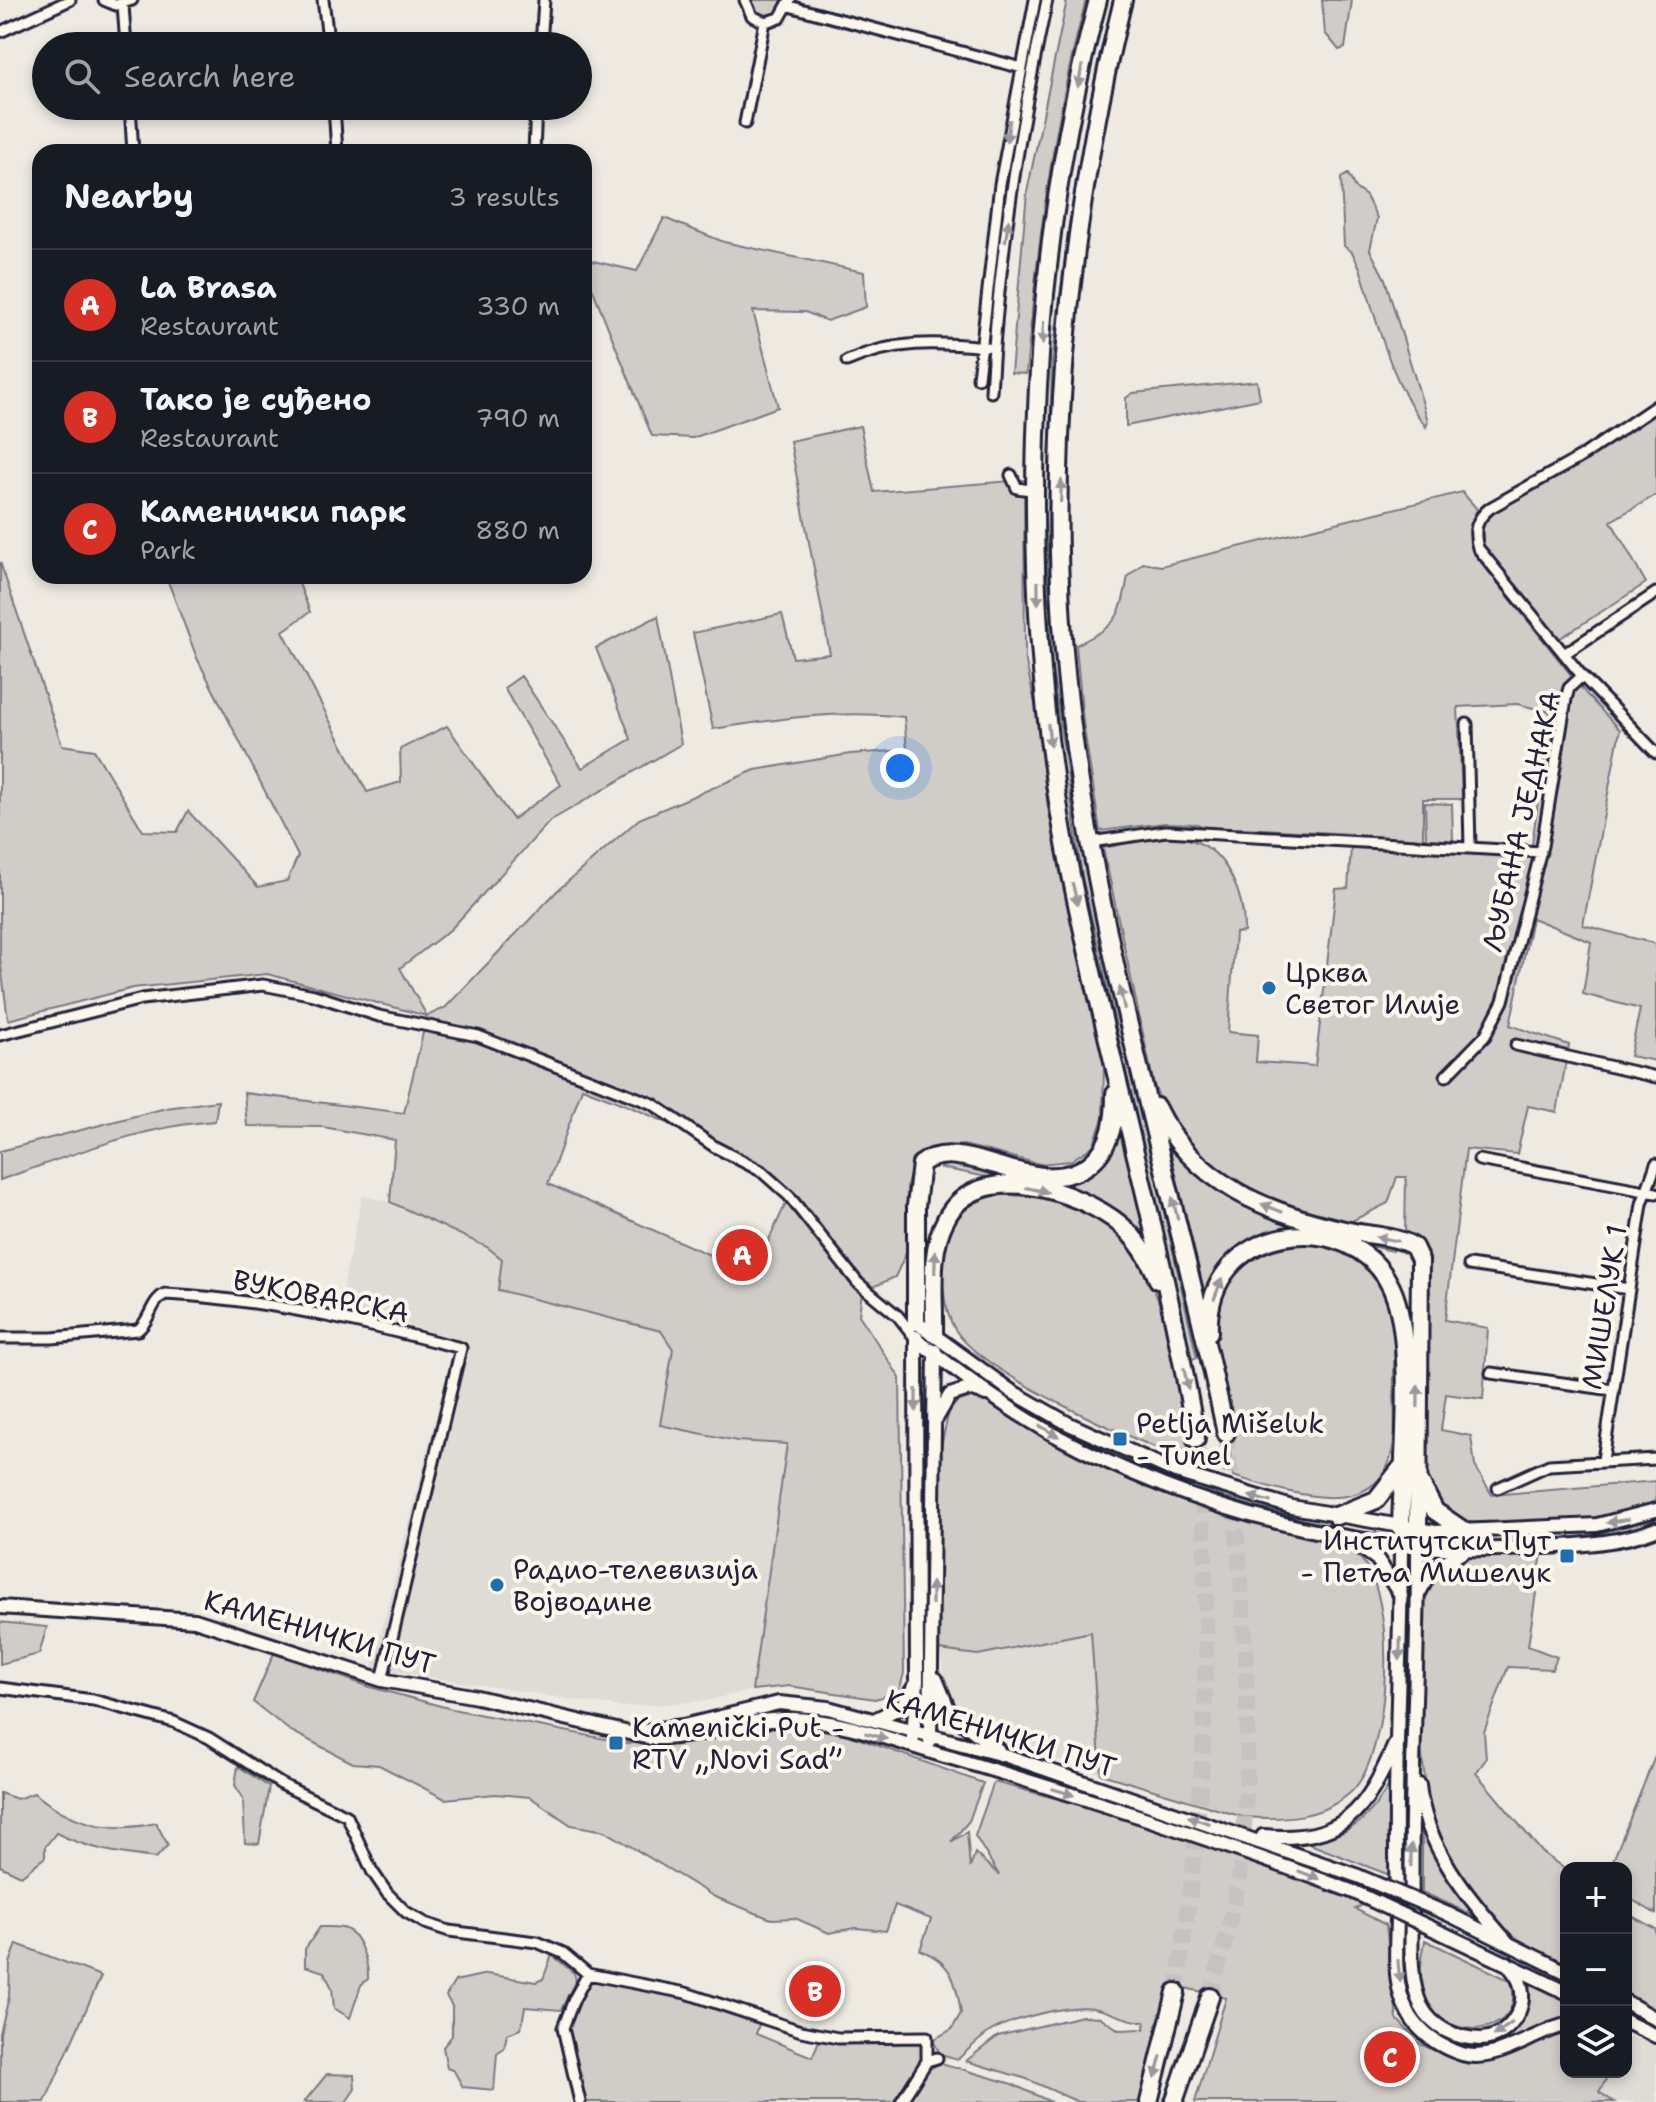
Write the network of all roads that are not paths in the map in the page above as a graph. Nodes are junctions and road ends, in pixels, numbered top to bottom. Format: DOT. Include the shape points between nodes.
graph roads {
  1 [pos="70,0"];
  2 [pos="104,0"];
  3 [pos="323,0"];
  4 [pos="544,0"];
  5 [pos="745,0"];
  6 [pos="1035,0"];
  7 [pos="1047,0"];
  8 [pos="1098,0"];
  9 [pos="1123,0"];
  10 [pos="128,2"];
  11 [pos="789,3"];
  12 [pos="765,22"];
  13 [pos="0,32"];
  14 [pos="127,32"];
  15 [pos="327,32"];
  16 [pos="542,32"];
  17 [pos="1019,68"];
  18 [pos="1032,71"];
  19 [pos="131,120"];
  20 [pos="335,120"];
  21 [pos="535,120"];
  22 [pos="745,123"];
  23 [pos="132,144"];
  24 [pos="336,144"];
  25 [pos="534,144"];
  26 [pos="980,346"];
  27 [pos="993,348"];
  28 [pos="847,361"];
  29 [pos="978,378"];
  30 [pos="991,392"];
  31 [pos="1656,406"];
  32 [pos="1011,475"];
  33 [pos="1037,491"];
  34 [pos="1656,593"];
  35 [pos="1564,654"];
  36 [pos="1582,676"];
  37 [pos="1467,724"];
  38 [pos="1656,753"];
  39 [pos="1089,833"];
  40 [pos="1470,847"];
  41 [pos="1541,852"];
  42 [pos="0,1035"];
  43 [pos="1110,1044"];
  44 [pos="1516,1045"];
  45 [pos="1138,1066"];
  46 [pos="1446,1076"];
  47 [pos="1656,1077"];
  48 [pos="1479,1160"];
  49 [pos="1656,1164"];
  50 [pos="1645,1191"];
  51 [pos="1656,1193"];
  52 [pos="1469,1265"];
  53 [pos="1629,1289"];
  54 [pos="898,1316"];
  55 [pos="1173,1319"];
  56 [pos="916,1322"];
  57 [pos="934,1333"];
  58 [pos="0,1338"];
  59 [pos="916,1339"];
  60 [pos="935,1354"];
  61 [pos="1212,1366"];
  62 [pos="1491,1373"];
  63 [pos="1613,1390"];
  64 [pos="1004,1402"];
  65 [pos="933,1430"];
  66 [pos="1226,1433"];
  67 [pos="1196,1439"];
  68 [pos="1656,1459"];
  69 [pos="1603,1460"];
  70 [pos="1410,1470"];
  71 [pos="1498,1488"];
  72 [pos="1656,1510"];
  73 [pos="1336,1516"];
  74 [pos="1656,1529"];
  75 [pos="1466,1532"];
  76 [pos="1339,1534"];
  77 [pos="1401,1535"];
  78 [pos="1418,1538"];
  79 [pos="1469,1549"];
  80 [pos="1401,1596"];
  81 [pos="1415,1602"];
  82 [pos="0,1607"];
  83 [pos="932,1654"];
  84 [pos="382,1680"];
  85 [pos="917,1681"];
  86 [pos="0,1688"];
  87 [pos="874,1720"];
  88 [pos="915,1731"];
  89 [pos="1413,1731"];
  90 [pos="622,1734"];
  91 [pos="931,1735"];
  92 [pos="1399,1735"];
  93 [pos="911,1746"];
  94 [pos="927,1752"];
  95 [pos="1007,1756"];
  96 [pos="1241,1834"];
  97 [pos="1508,1943"];
  98 [pos="1507,1963"];
  99 [pos="1560,1969"];
  100 [pos="588,1974"];
  101 [pos="1560,1989"];
  102 [pos="1176,1992"];
  103 [pos="1210,1997"];
  104 [pos="1632,2005"];
  105 [pos="1656,2019"];
  106 [pos="1632,2026"];
  107 [pos="1560,2027"];
  108 [pos="1651,2034"];
  109 [pos="937,2058"];
  110 [pos="927,2061"];
  111 [pos="580,2102"];
  112 [pos="901,2102"];
  113 [pos="1149,2102"];
  114 [pos="1174,2102"];
  1 -- 13 [label="street"];
  2 -- 10 [label="street"];
  3 -- 15 [label="street"];
  4 -- 16 [label="street"];
  5 -- 12 [label="street" via="752,16"];
  6 -- 17 [label="street"];
  7 -- 18 [label="street"];
  8 -- 33 [label="highway, one-way" via="1061,174 1051,254"];
  39 -- 9 [label="highway, one-way" via="1065,653 1060,516 1068,323 1084,192"];
  10 -- 14 [label="street"];
  11 -- 12 [label="street" via="780,18"];
  11 -- 17 [label="street"];
  12 -- 22 [label="street"];
  17 -- 18 [label="street"];
  17 -- 26 [label="street, one-way"];
  27 -- 18 [label="street, one-way"];
  19 -- 23 [label="street"];
  20 -- 24 [label="street"];
  21 -- 25 [label="street"];
  26 -- 27 [label="street"];
  26 -- 28 [label="street" via="908,343"];
  26 -- 29 [label="street"];
  27 -- 30 [label="street"];
  31 -- 35 [label="street" via="1490,508 1475,526 1478,548"];
  32 -- 33 [label="street" via="1017,488"];
  33 -- 43 [label="highway, one-way" via="1041,657 1063,830"];
  34 -- 35 [label="street"];
  35 -- 36 [label="street"];
  36 -- 38 [label="street"];
  36 -- 41 [label="street, ЉУБАНА ЈЕДНАКА" via="1566,699"];
  37 -- 40 [label="street"];
  39 -- 40 [label="street" via="1166,831"];
  45 -- 39 [label="highway, one-way"];
  40 -- 41 [label="street"];
  41 -- 46 [label="street, ЉУБАНА ЈЕДНАКА" via="1493,1025"];
  42 -- 54 [label="street" via="142,999 263,985 478,1036 653,1104 761,1171 789,1196 858,1283"];
  43 -- 55 [label="highway"];
  43 -- 56 [label="highway" via="1113,1123 1103,1151 1080,1170 1051,1177 943,1156 921,1164"];
  44 -- 47 [label="street"];
  61 -- 45 [label="highway, one-way"];
  70 -- 45 [label="highway, one-way" via="1420,1260 1414,1247 1281,1212 1225,1186 1194,1163 1174,1139"];
  48 -- 50 [label="street"];
  49 -- 50 [label="street, МИШЕЛУК 1"];
  50 -- 51 [label="street"];
  50 -- 53 [label="street, МИШЕЛУК 1"];
  52 -- 53 [label="street"];
  53 -- 63 [label="street, МИШЕЛУК 1"];
  54 -- 56 [label="street"];
  54 -- 59 [label="street"];
  57 -- 55 [label="highway, one-way" via="936,1243 947,1216 963,1199 993,1185 1063,1196 1121,1225 1144,1252"];
  55 -- 67 [label="highway, one-way"];
  56 -- 57 [label="main road"];
  56 -- 59 [label="main road"];
  57 -- 60 [label="main road"];
  73 -- 57 [label="main road, one-way" via="1253,1497 1116,1447 1011,1391"];
  58 -- 84 [label="street, ВУКОВАРСКА" via="138,1330 165,1294 302,1309 461,1348"];
  59 -- 60 [label="main road"];
  59 -- 85 [label="main road, one-way"];
  60 -- 64 [label="main road"];
  60 -- 65 [label="main road"];
  61 -- 66 [label="highway"];
  61 -- 70 [label="highway, one-way" via="1209,1327 1214,1291 1247,1250 1277,1237 1348,1245 1383,1270 1405,1324"];
  62 -- 63 [label="street"];
  63 -- 69 [label="street, МИШЕЛУК 1"];
  64 -- 65 [label="main road" via="978,1391 960,1391 944,1402"];
  64 -- 76 [label="main road, one-way" via="1072,1443 1175,1490"];
  83 -- 65 [label="main road, one-way"];
  68 -- 69 [label="street"];
  69 -- 71 [label="street" via="1549,1465"];
  70 -- 73 [label="highway" via="1376,1500"];
  70 -- 75 [label="highway" via="1435,1511"];
  70 -- 77 [label="highway"];
  70 -- 78 [label="highway"];
  72 -- 75 [label="main road, one-way" via="1597,1525"];
  73 -- 77 [label="main road"];
  74 -- 79 [label="main road" via="1606,1543"];
  75 -- 78 [label="main road"];
  76 -- 77 [label="main road"];
  76 -- 80 [label="main road" via="1377,1559"];
  77 -- 78 [label="main road"];
  77 -- 80 [label="main road"];
  78 -- 79 [label="main road"];
  78 -- 81 [label="main road"];
  79 -- 81 [label="main road" via="1431,1571"];
  80 -- 92 [label="main road, one-way"];
  81 -- 89 [label="main road"];
  82 -- 84 [label="main road, КАМЕНИЧКИ ПУТ" via="195,1620"];
  83 -- 91 [label="main road"];
  83 -- 95 [label="main road" via="950,1713"];
  84 -- 90 [label="main road, КАМЕНИЧКИ ПУТ" via="477,1697"];
  85 -- 87 [label="main road" via="901,1707"];
  85 -- 88 [label="main road"];
  86 -- 100 [label="street" via="108,1703 209,1738 281,1784 347,1816 372,1871 406,1912 449,1931 537,1942 563,1953"];
  87 -- 88 [label="main road, КАМЕНИЧКИ ПУТ"];
  87 -- 90 [label="main road, КАМЕНИЧКИ ПУТ" via="803,1703 779,1703"];
  88 -- 91 [label="main road, КАМЕНИЧКИ ПУТ"];
  88 -- 93 [label="main road"];
  89 -- 97 [label="main road" via="1421,1803 1431,1832 1454,1875"];
  98 -- 89 [label="main road, one-way" via="1520,1983 1523,2003 1516,2020 1500,2034 1484,2039 1456,2036 1435,2025 1422,2008 1415,1989 1412,1940"];
  90 -- 93 [label="main road, КАМЕНИЧКИ ПУТ, one-way" via="675,1739 734,1725 794,1719"];
  91 -- 94 [label="main road"];
  91 -- 95 [label="main road, КАМЕНИЧКИ ПУТ"];
  92 -- 96 [label="main road" via="1367,1801 1345,1821 1303,1837"];
  92 -- 107 [label="main road, one-way" via="1397,1963 1402,1998 1414,2023 1436,2043 1465,2055 1487,2055"];
  93 -- 94 [label="main road, КАМЕНИЧКИ ПУТ"];
  94 -- 98 [label="main road, КАМЕНИЧКИ ПУТ, one-way, bridge" via="1231,1846 1354,1892"];
  96 -- 95 [label="main road, КАМЕНИЧКИ ПУТ, one-way"];
  96 -- 97 [label="main road, КАМЕНИЧКИ ПУТ, bridge" via="1358,1876"];
  97 -- 99 [label="main road, КАМЕНИЧКИ ПУТ"];
  98 -- 101 [label="main road, КАМЕНИЧКИ ПУТ"];
  100 -- 110 [label="street" via="686,1993 826,2036 927,2037"];
  100 -- 111 [label="street" via="563,2028"];
  102 -- 113 [label="highway, one-way"];
  103 -- 114 [label="highway"];
  104 -- 105 [label="main road"];
  106 -- 108 [label="main road"];
  109 -- 110 [label="street"];
  110 -- 112 [label="street"];
}
